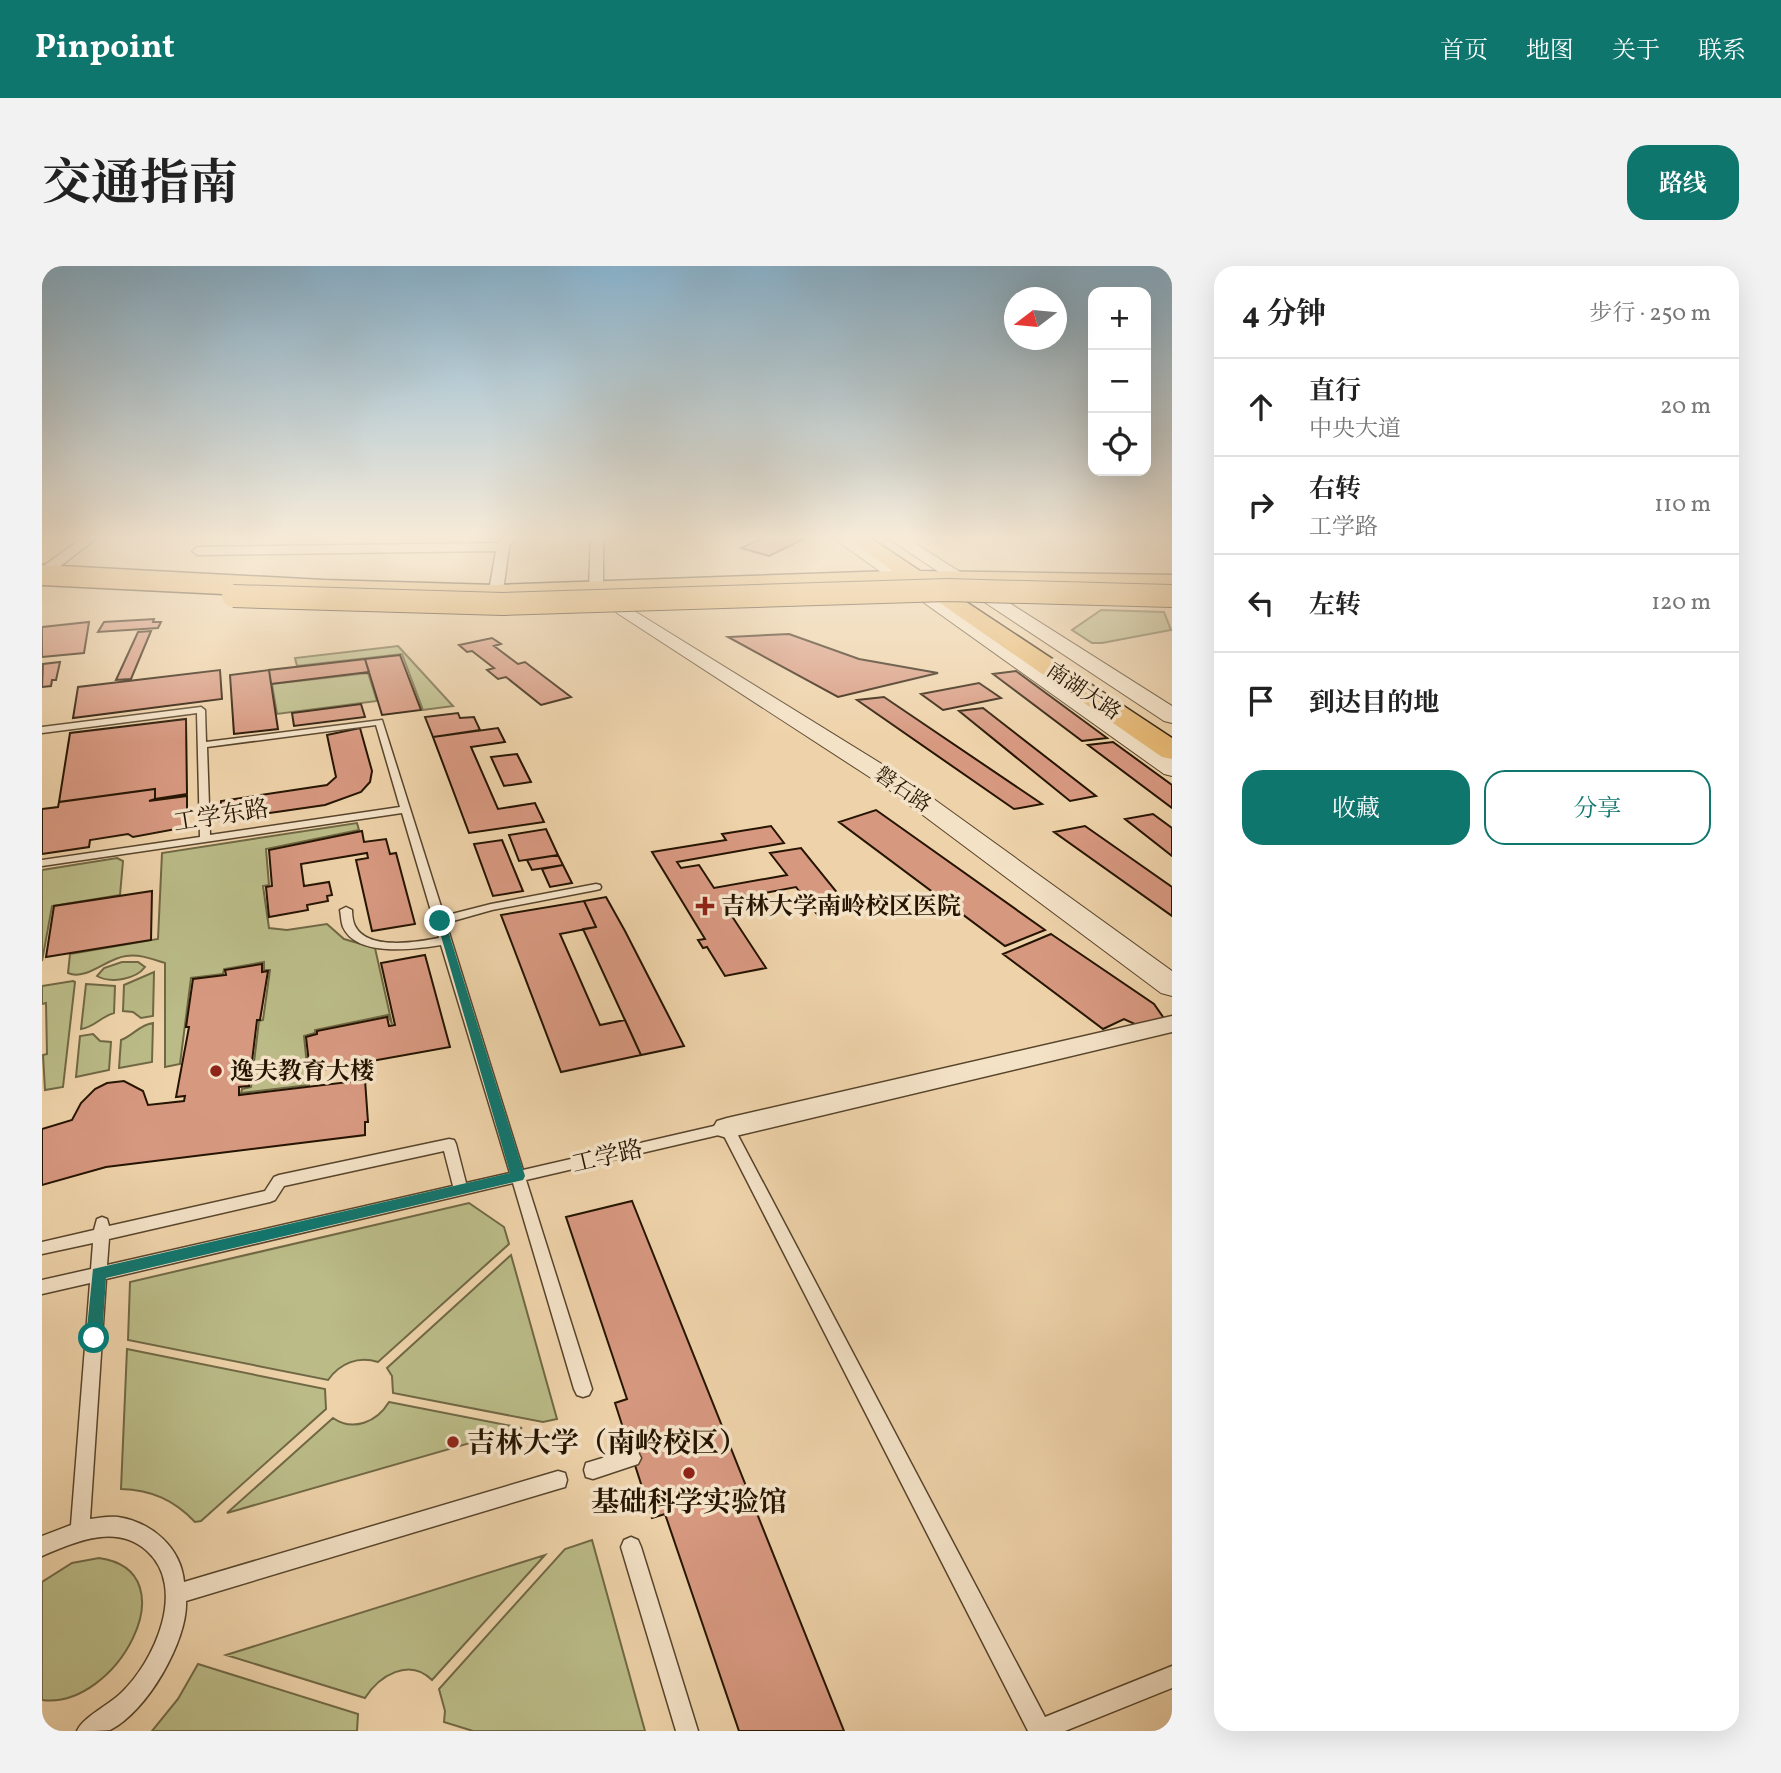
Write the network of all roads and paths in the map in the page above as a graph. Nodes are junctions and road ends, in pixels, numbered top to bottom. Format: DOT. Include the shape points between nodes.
graph roads {
  1 [pos="332,605"];
  2 [pos="714,605"];
  3 [pos="899,605"];
  4 [pos="953,605"];
  5 [pos="967,605"];
  6 [pos="970,605"];
  7 [pos="990,605"];
  8 [pos="1011,605"];
  9 [pos="623,609"];
  10 [pos="1013,614"];
  11 [pos="967,626"];
  12 [pos="1172,716"];
  13 [pos="42,730"];
  14 [pos="1172,732"];
  15 [pos="202,745"];
  16 [pos="1172,751"];
  17 [pos="1172,769"];
  18 [pos="406,809"];
  19 [pos="205,839"];
  20 [pos="42,863"];
  21 [pos="596,887"];
  22 [pos="346,910"];
  23 [pos="440,921"];
  24 [pos="446,941"];
  25 [pos="1172,986"];
  26 [pos="1172,1024"];
  27 [pos="727,1128"];
  28 [pos="518,1176"];
  29 [pos="461,1190"];
  30 [pos="102,1228"];
  31 [pos="42,1248"];
  32 [pos="99,1274"];
  33 [pos="42,1287"];
  34 [pos="583,1389"];
  35 [pos="632,1458"];
  36 [pos="593,1470"];
  37 [pos="558,1480"];
  38 [pos="80,1529"];
  39 [pos="42,1546"];
  40 [pos="631,1547"];
  41 [pos="177,1594"];
  42 [pos="1172,1678"];
  43 [pos="1040,1730"];
  44 [pos="88,1731"];
  45 [pos="687,1731"];
  1 -- 9 [label="main road"];
  2 -- 9 [label="main road"];
  3 -- 11 [label="main road"];
  4 -- 11 [label="street"];
  5 -- 16 [label="main road, 南湖大路"];
  6 -- 14 [label="main road, 南湖大路"];
  7 -- 10 [label="street"];
  8 -- 10 [label="main road"];
  9 -- 25 [label="street, 磐石路" via="897,784"];
  10 -- 12 [label="street"];
  11 -- 17 [label="street"];
  13 -- 15 [label="lane" via="201,710"];
  15 -- 18 [label="lane" via="379,722"];
  15 -- 19 [label="lane"];
  18 -- 19 [label="lane, 工学东路"];
  18 -- 23 [label="lane"];
  19 -- 20 [label="lane, 工学东路"];
  21 -- 23 [label="lane"];
  22 -- 24 [label="lane" via="353,933 369,943 409,946"];
  23 -- 24 [label="lane"];
  24 -- 28 [label="lane"];
  26 -- 27 [label="street, 工学路"];
  27 -- 28 [label="lane, 工学路"];
  27 -- 43 [label="lane"];
  28 -- 29 [label="lane, 工学路"];
  28 -- 34 [label="lane"];
  29 -- 30 [label="lane" via="449,1144 279,1181 270,1196"];
  29 -- 32 [label="lane, 工学路"];
  30 -- 31 [label="lane"];
  30 -- 32 [label="lane"];
  32 -- 33 [label="lane, 工学路"];
  32 -- 38 [label="lane"];
  35 -- 36 [label="lane"];
  37 -- 41 [label="lane"];
  38 -- 39 [label="lane"];
  38 -- 41 [label="lane" via="121,1526 153,1540 173,1569"];
  40 -- 45 [label="lane"];
  41 -- 44 [label="lane" via="171,1633 148,1678 130,1699"];
  42 -- 43 [label="lane"];
}
